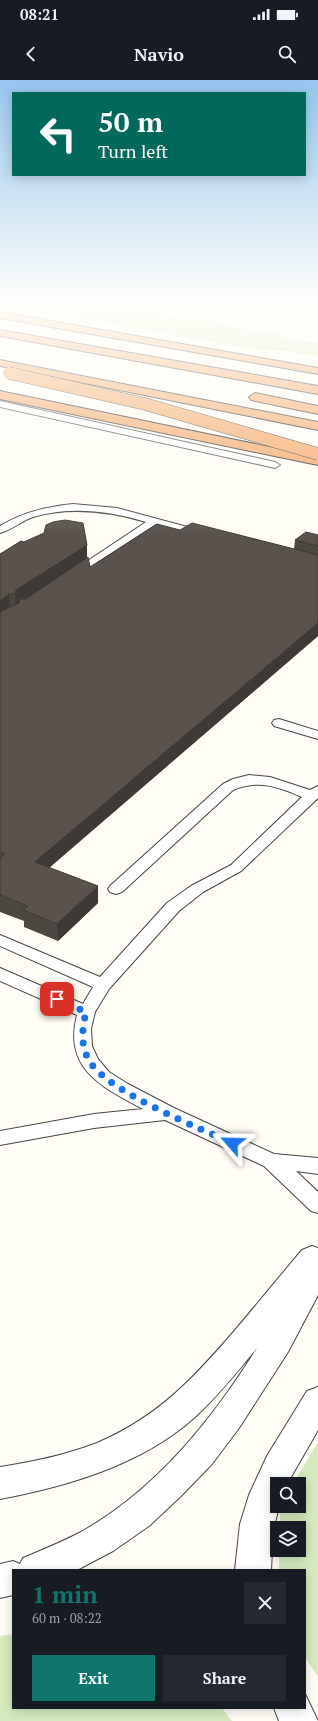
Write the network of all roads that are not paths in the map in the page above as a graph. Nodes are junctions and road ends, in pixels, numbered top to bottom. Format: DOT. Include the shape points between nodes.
graph roads {
  1 [pos="55,382"];
  2 [pos="73,382"];
  3 [pos="271,382"];
  4 [pos="0,384"];
  5 [pos="318,390"];
  6 [pos="0,395"];
  7 [pos="240,395"];
  8 [pos="0,404"];
  9 [pos="318,410"];
  10 [pos="318,426"];
  11 [pos="318,437"];
  12 [pos="318,454"];
  13 [pos="318,461"];
  14 [pos="275,465"];
  15 [pos="154,522"];
  16 [pos="0,530"];
  17 [pos="214,537"];
  18 [pos="62,582"];
  19 [pos="279,723"];
  20 [pos="318,734"];
  21 [pos="315,793"];
  22 [pos="116,889"];
  23 [pos="0,940"];
  24 [pos="0,974"];
  25 [pos="103,986"];
  26 [pos="86,1012"];
  27 [pos="167,1113"];
  28 [pos="0,1138"];
  29 [pos="271,1161"];
  30 [pos="318,1166"];
  31 [pos="318,1205"];
  32 [pos="318,1251"];
  33 [pos="318,1266"];
  34 [pos="318,1401"];
  35 [pos="0,1483"];
  36 [pos="38,1569"];
  37 [pos="253,1569"];
  38 [pos="12,1578"];
  39 [pos="0,1581"];
  40 [pos="293,1709"];
  41 [pos="299,1721"];
  1 -- 12 [label="highway, bridge"];
  2 -- 10 [label="highway"];
  3 -- 5 [label="highway"];
  4 -- 11 [label="highway" via="134,410"];
  6 -- 13 [label="highway"];
  7 -- 9 [label="highway"];
  8 -- 14 [label="lane"];
  15 -- 16 [label="lane" via="100,508 64,508 30,514"];
  15 -- 17 [label="lane"];
  15 -- 18 [label="lane"];
  19 -- 20 [label="lane"];
  21 -- 22 [label="lane" via="274,781 249,780 235,783"];
  21 -- 25 [label="lane" via="236,868 173,907"];
  23 -- 25 [label="lane"];
  24 -- 26 [label="lane"];
  25 -- 26 [label="lane"];
  26 -- 27 [label="lane" via="82,1029 83,1046 90,1062 102,1077"];
  27 -- 28 [label="lane" via="94,1121"];
  27 -- 29 [label="lane"];
  29 -- 30 [label="lane"];
  29 -- 31 [label="lane"];
  32 -- 35 [label="street" via="203,1390 177,1413 115,1451 39,1477"];
  33 -- 36 [label="street" via="283,1335 250,1388 211,1440 170,1484 138,1513 101,1539"];
  34 -- 37 [label="street" via="270,1483 260,1510 254,1540"];
  38 -- 39 [label="street"];
  40 -- 41 [label="street"];
}
